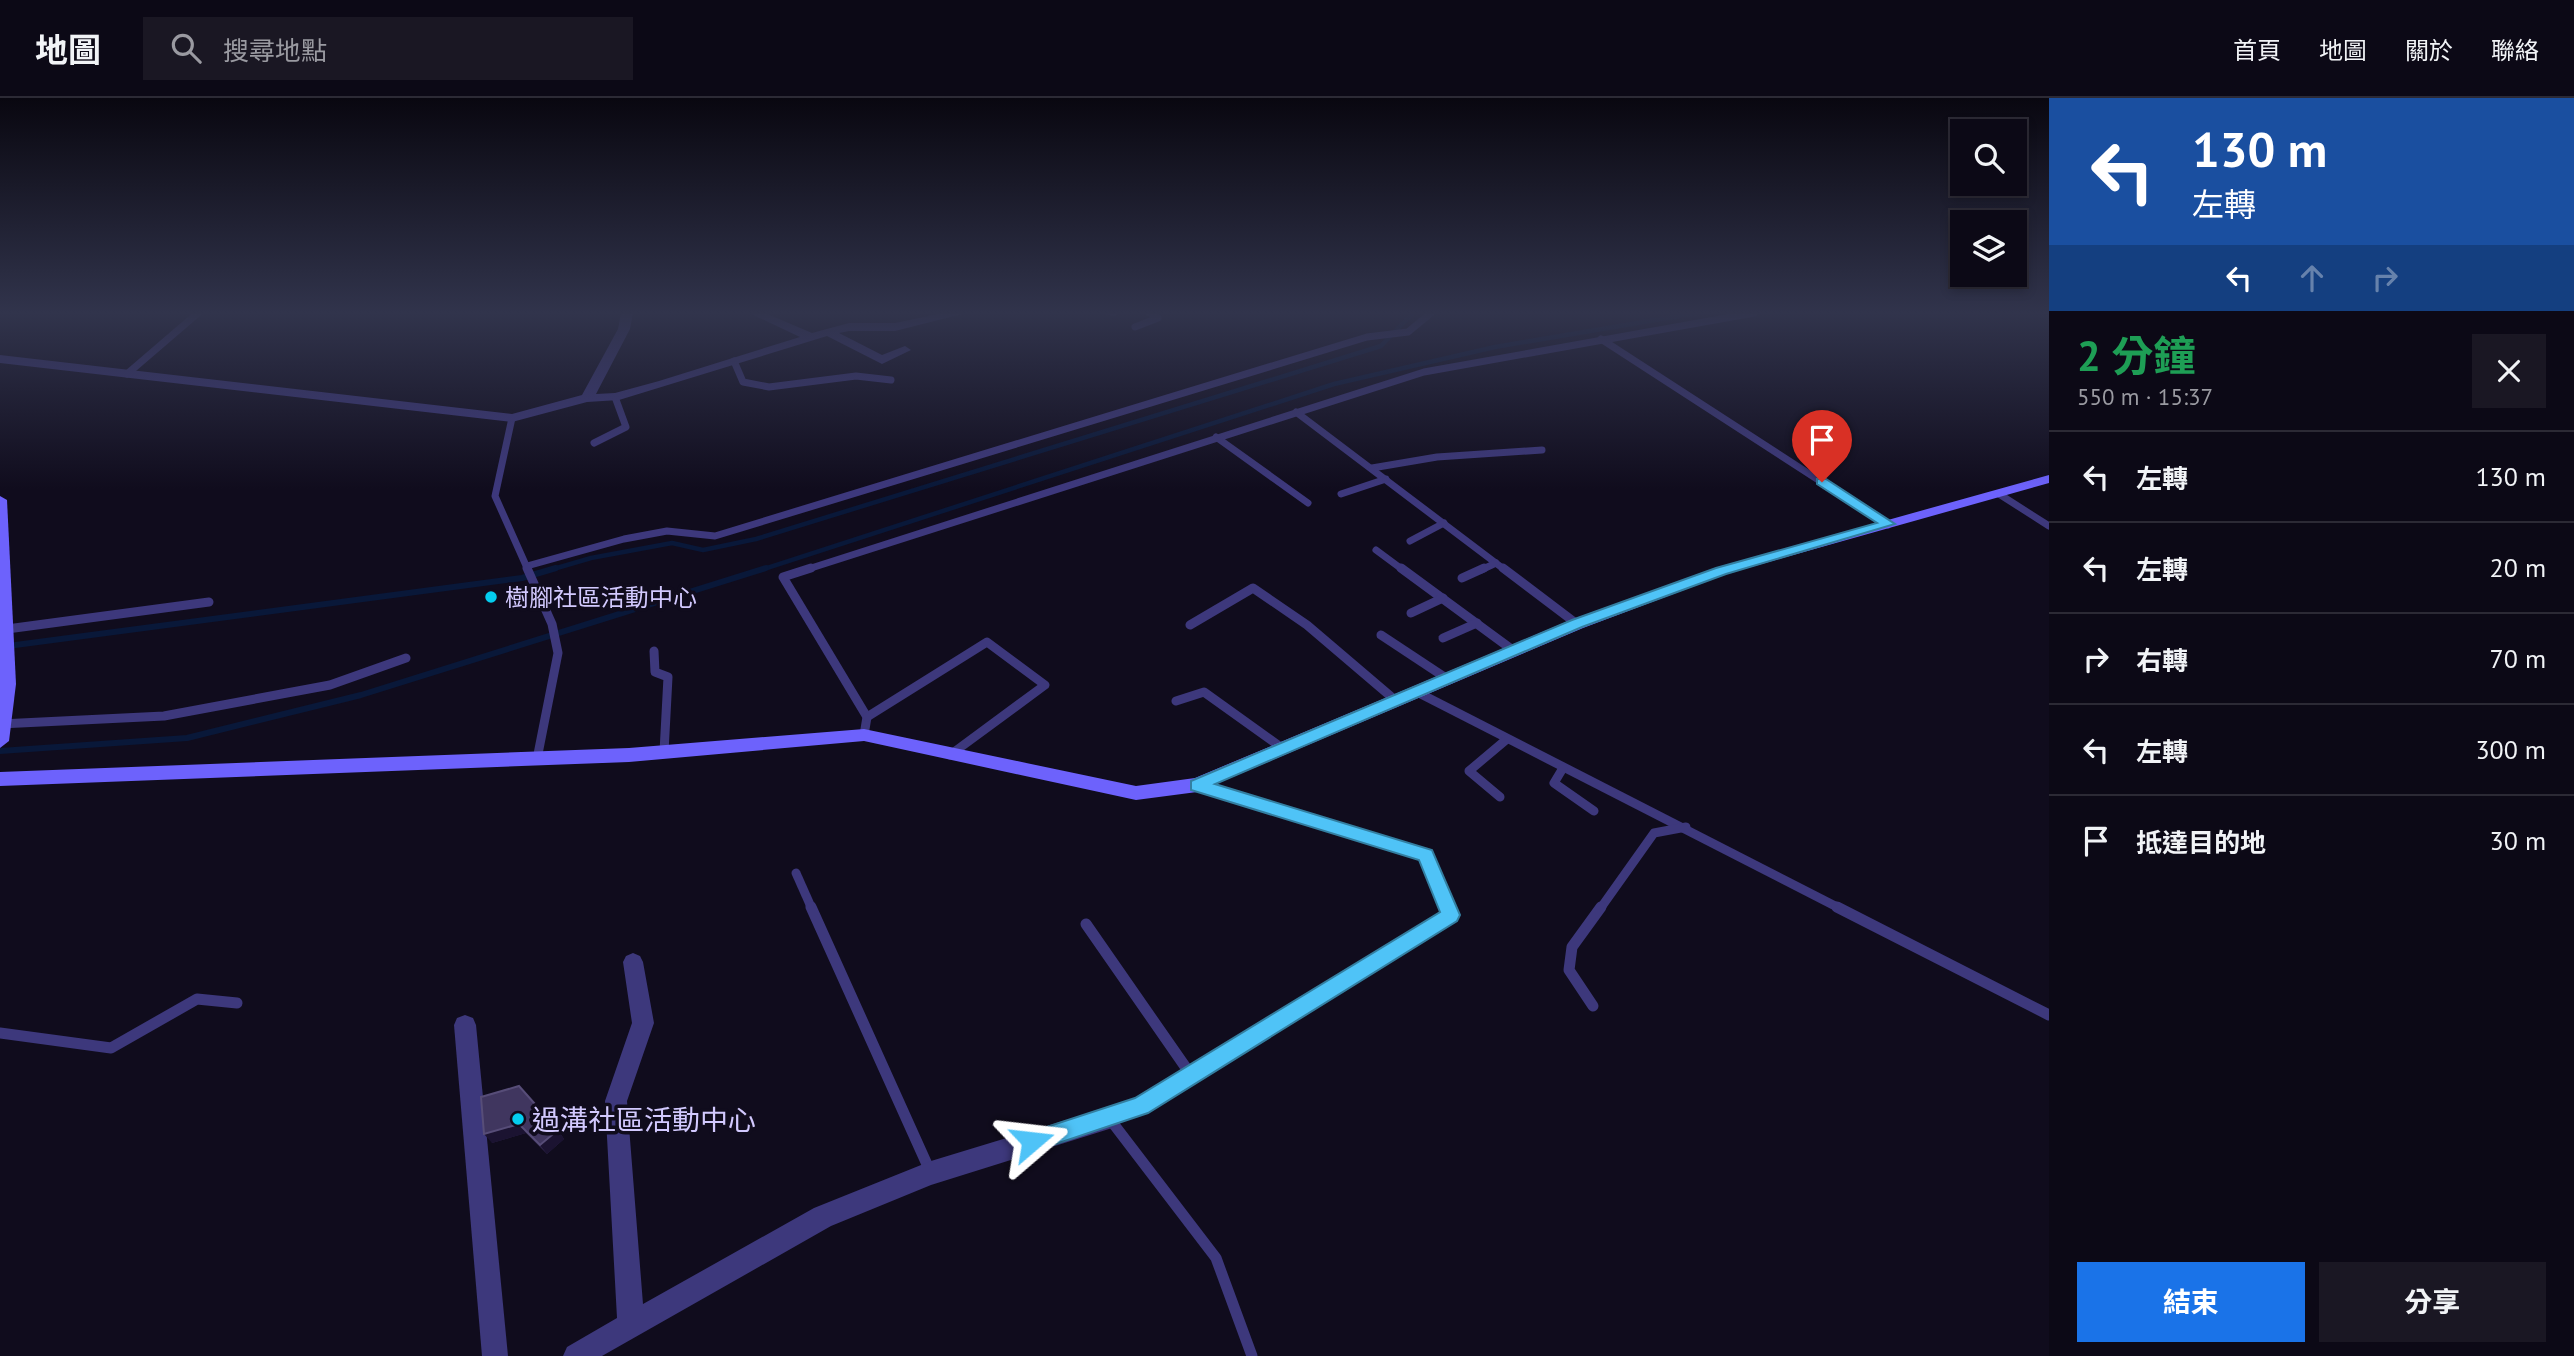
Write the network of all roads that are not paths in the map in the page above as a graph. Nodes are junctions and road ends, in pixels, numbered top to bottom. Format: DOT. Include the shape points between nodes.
graph roads {
  1 [pos="108,372"];
  2 [pos="130,372"];
  3 [pos="601,372"];
  4 [pos="699,372"];
  5 [pos="739,372"];
  6 [pos="1253,372"];
  7 [pos="1426,372"];
  8 [pos="1652,372"];
  9 [pos="127,374"];
  10 [pos="891,380"];
  11 [pos="615,397"];
  12 [pos="587,398"];
  13 [pos="1296,412"];
  14 [pos="512,418"];
  15 [pos="1216,437"];
  16 [pos="594,443"];
  17 [pos="1542,450"];
  18 [pos="1372,468"];
  19 [pos="1385,479"];
  20 [pos="2049,479"];
  21 [pos="1341,494"];
  22 [pos="1998,494"];
  23 [pos="0,500"];
  24 [pos="1308,503"];
  25 [pos="1444,523"];
  26 [pos="1888,524"];
  27 [pos="2049,526"];
  28 [pos="1410,541"];
  29 [pos="1376,550"];
  30 [pos="1496,563"];
  31 [pos="528,568"];
  32 [pos="1462,578"];
  33 [pos="1443,598"];
  34 [pos="209,601"];
  35 [pos="1411,613"];
  36 [pos="1476,623"];
  37 [pos="1577,624"];
  38 [pos="1190,625"];
  39 [pos="7,629"];
  40 [pos="1381,635"];
  41 [pos="1443,638"];
  42 [pos="654,651"];
  43 [pos="1514,651"];
  44 [pos="406,658"];
  45 [pos="4,661"];
  46 [pos="1446,678"];
  47 [pos="1415,691"];
  48 [pos="1395,700"];
  49 [pos="1176,701"];
  50 [pos="867,717"];
  51 [pos="1,730"];
  52 [pos="864,734"];
  53 [pos="1507,738"];
  54 [pos="1282,748"];
  55 [pos="664,752"];
  56 [pos="950,755"];
  57 [pos="537,759"];
  58 [pos="1563,768"];
  59 [pos="0,779"];
  60 [pos="1197,785"];
  61 [pos="1500,797"];
  62 [pos="1594,811"];
  63 [pos="1686,827"];
  64 [pos="796,873"];
  65 [pos="1086,924"];
  66 [pos="633,962"];
  67 [pos="237,1003"];
  68 [pos="1593,1006"];
  69 [pos="2049,1015"];
  70 [pos="465,1025"];
  71 [pos="0,1033"];
  72 [pos="1191,1075"];
  73 [pos="1109,1118"];
  74 [pos="930,1172"];
  75 [pos="631,1325"];
  76 [pos="495,1356"];
  77 [pos="576,1356"];
  78 [pos="1252,1356"];
  1 -- 9 [label="street"];
  2 -- 9 [label="lane"];
  3 -- 12 [label="street"];
  4 -- 11 [label="street"];
  5 -- 10 [label="lane" via="743,382 769,387 856,376"];
  6 -- 31 [label="lane" via="715,536 667,531"];
  7 -- 13 [label="lane"];
  8 -- 26 [label="lane"];
  9 -- 14 [label="street"];
  11 -- 12 [label="street"];
  11 -- 16 [label="lane" via="626,427"];
  12 -- 14 [label="street"];
  13 -- 15 [label="lane"];
  13 -- 18 [label="lane"];
  14 -- 31 [label="lane" via="495,496"];
  15 -- 24 [label="lane"];
  15 -- 50 [label="lane" via="783,577"];
  17 -- 18 [label="lane" via="1437,457"];
  18 -- 19 [label="lane"];
  19 -- 21 [label="lane"];
  19 -- 25 [label="lane"];
  20 -- 22 [label="street"];
  22 -- 26 [label="street"];
  22 -- 27 [label="lane"];
  23 -- 39 [label="street"];
  25 -- 28 [label="lane"];
  25 -- 30 [label="lane"];
  26 -- 37 [label="street" via="1721,571"];
  29 -- 33 [label="lane"];
  30 -- 32 [label="lane"];
  30 -- 37 [label="lane"];
  31 -- 57 [label="lane" via="552,624 558,653"];
  33 -- 35 [label="lane"];
  33 -- 36 [label="lane"];
  34 -- 39 [label="lane"];
  36 -- 41 [label="lane"];
  36 -- 43 [label="lane"];
  37 -- 43 [label="street"];
  38 -- 48 [label="lane" via="1253,588 1307,625"];
  39 -- 45 [label="street"];
  40 -- 46 [label="lane"];
  42 -- 55 [label="lane" via="655,672 668,677"];
  43 -- 46 [label="street"];
  44 -- 51 [label="lane" via="330,685 164,716"];
  45 -- 51 [label="street"];
  46 -- 47 [label="street"];
  47 -- 48 [label="street"];
  47 -- 53 [label="lane"];
  48 -- 54 [label="street"];
  49 -- 54 [label="lane" via="1204,692"];
  50 -- 52 [label="lane"];
  50 -- 56 [label="lane" via="987,642 1045,685"];
  52 -- 55 [label="street"];
  52 -- 56 [label="street"];
  53 -- 58 [label="lane"];
  53 -- 61 [label="lane" via="1469,771"];
  54 -- 60 [label="street"];
  55 -- 57 [label="street"];
  56 -- 60 [label="street" via="1136,793"];
  57 -- 59 [label="street"];
  58 -- 62 [label="lane" via="1554,783"];
  58 -- 63 [label="lane"];
  60 -- 72 [label="lane" via="1426,855 1450,915"];
  63 -- 68 [label="lane" via="1654,833 1572,947 1569,970"];
  63 -- 69 [label="lane"];
  64 -- 74 [label="lane"];
  65 -- 72 [label="lane"];
  66 -- 75 [label="street" via="643,1023 616,1101"];
  67 -- 71 [label="lane" via="197,999 111,1048"];
  70 -- 76 [label="street"];
  72 -- 73 [label="lane" via="1140,1106"];
  73 -- 74 [label="street"];
  73 -- 78 [label="lane" via="1216,1258"];
  74 -- 75 [label="street" via="823,1217"];
  75 -- 77 [label="street"];
}
